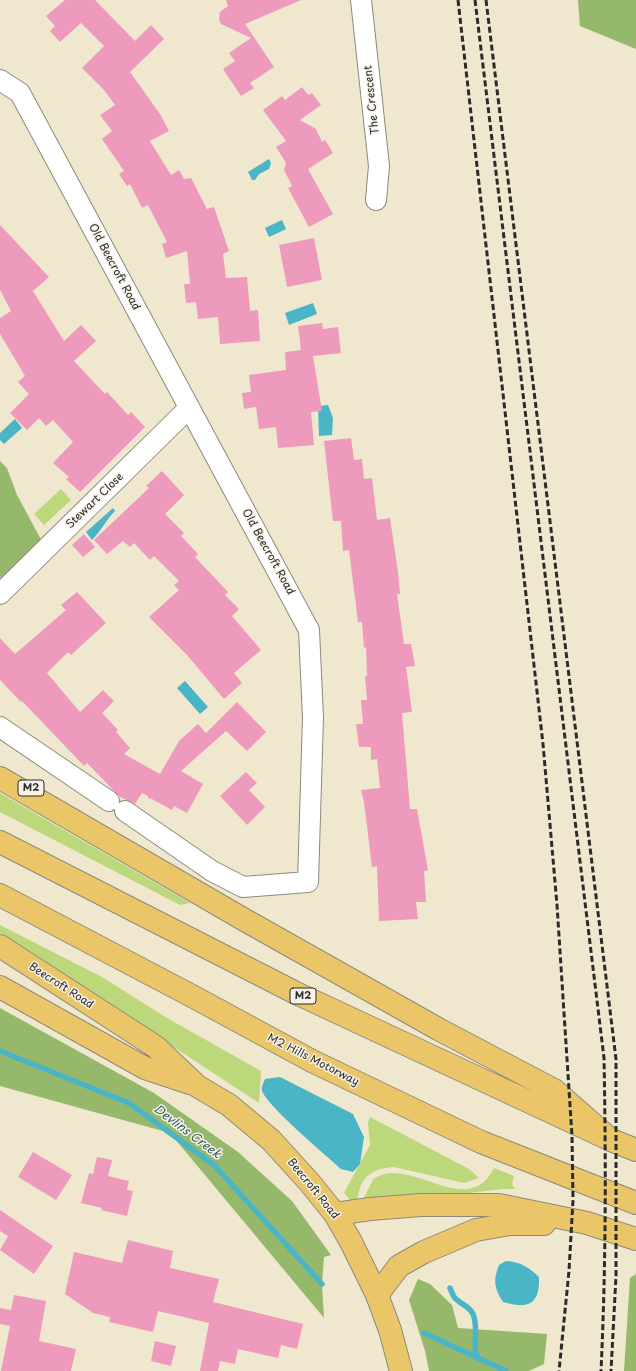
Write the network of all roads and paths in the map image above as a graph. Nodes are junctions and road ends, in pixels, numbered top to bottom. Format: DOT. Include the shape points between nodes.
graph roads {
  1 [pos="360,0"];
  2 [pos="0,80"];
  3 [pos="376,200"];
  4 [pos="189,408"];
  5 [pos="0,594"];
  6 [pos="0,727"];
  7 [pos="0,769"];
  8 [pos="0,778"];
  9 [pos="59,810"];
  10 [pos="0,842"];
  11 [pos="0,895"];
  12 [pos="0,946"];
  13 [pos="0,987"];
  14 [pos="197,1086"];
  15 [pos="611,1140"];
  16 [pos="636,1150"];
  17 [pos="636,1203"];
  18 [pos="335,1214"];
  19 [pos="587,1223"];
  20 [pos="636,1239"];
  21 [pos="377,1295"];
  22 [pos="401,1371"];
  1 -- 3 [label="street, The Crescent" via="379,166"];
  2 -- 4 [label="street, Old Beecroft Road" via="20,93"];
  4 -- 5 [label="street, Stewart Close"];
  4 -- 6 [label="street, Old Beecroft Road" via="309,630 313,718 308,882 243,887 212,871"];
  7 -- 9 [label="main road, M2" via="37,792"];
  8 -- 9 [label="main road, M2"];
  9 -- 15 [label="main road, M2" via="250,923 440,1030 554,1090"];
  10 -- 15 [label="main road, M2" via="296,993"];
  11 -- 17 [label="main road, M2 Hills Motorway" via="312,1061 481,1142"];
  12 -- 14 [label="main road, Beecroft Road" via="156,1047"];
  13 -- 14 [label="main road, Beecroft Road" via="144,1068"];
  14 -- 18 [label="main road, Beecroft Road" via="230,1105 271,1140"];
  15 -- 16 [label="main road, M2"];
  18 -- 19 [label="main road" via="421,1205 500,1205"];
  18 -- 21 [label="main road, Beecroft Road"];
  19 -- 20 [label="main road"];
  19 -- 21 [label="main road" via="510,1224 476,1230 424,1252 399,1266"];
  21 -- 22 [label="main road, Beecroft Road"];
}
